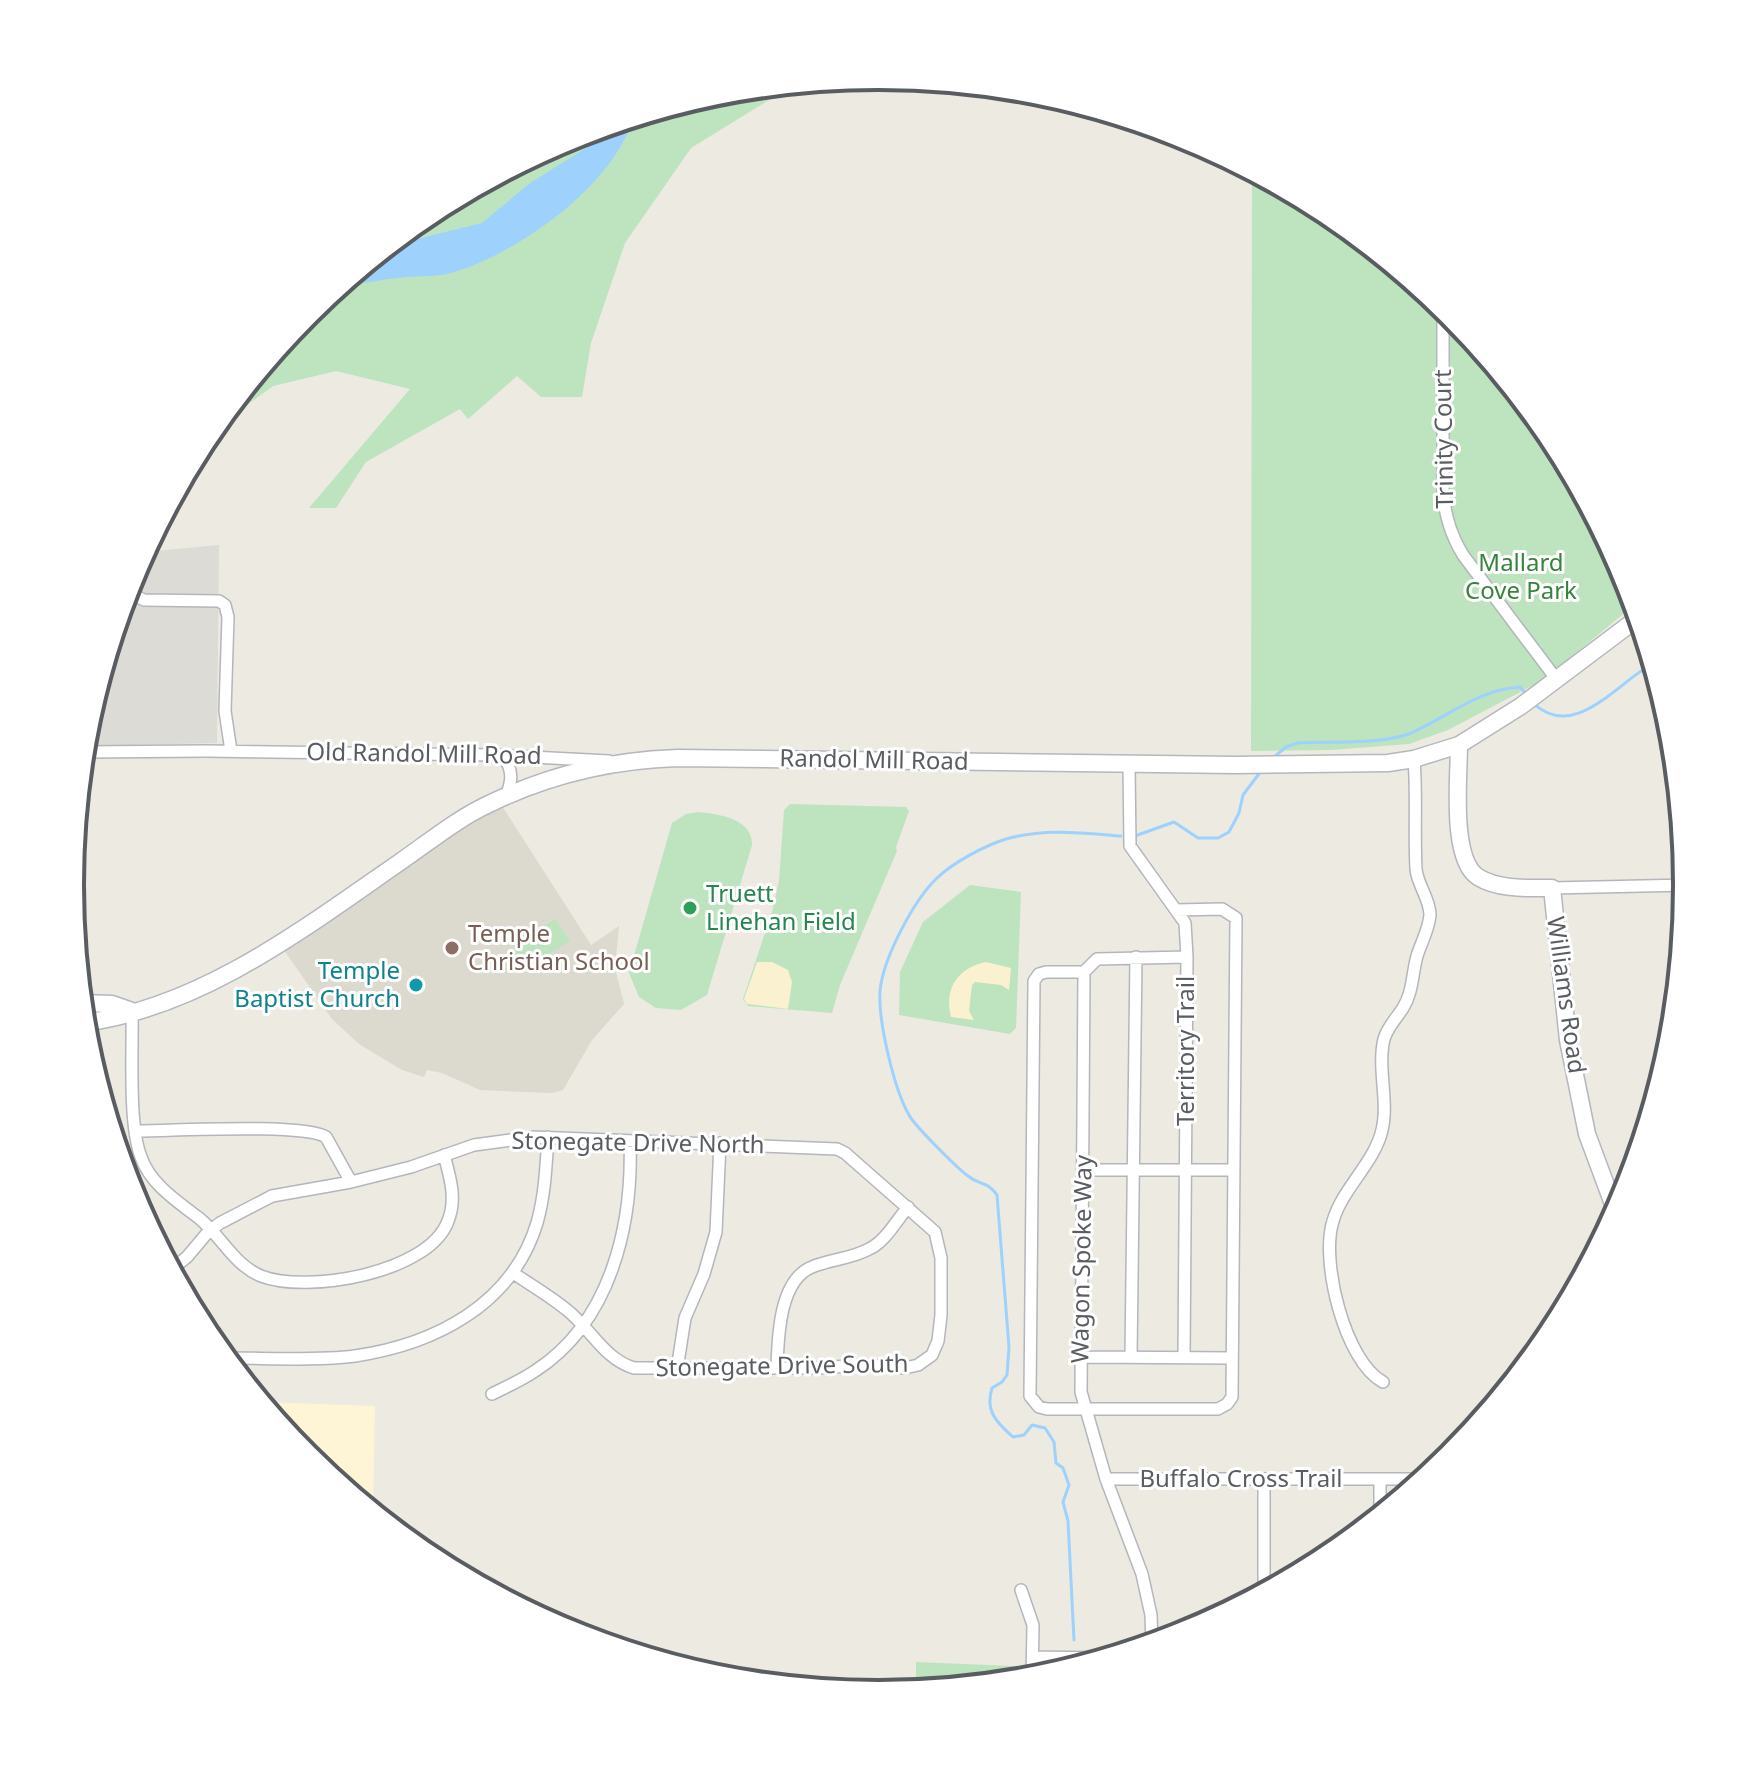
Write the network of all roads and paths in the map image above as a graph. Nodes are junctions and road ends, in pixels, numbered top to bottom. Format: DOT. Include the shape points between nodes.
graph roads {
  1 [pos="1443,326"];
  2 [pos="138,597"];
  3 [pos="1629,625"];
  4 [pos="1557,680"];
  5 [pos="1459,745"];
  6 [pos="231,751"];
  7 [pos="96,752"];
  8 [pos="495,755"];
  9 [pos="1414,759"];
  10 [pos="617,762"];
  11 [pos="1129,764"];
  12 [pos="506,796"];
  13 [pos="1673,885"];
  14 [pos="1552,888"];
  15 [pos="1176,910"];
  16 [pos="1136,957"];
  17 [pos="1187,957"];
  18 [pos="1084,972"];
  19 [pos="93,1003"];
  20 [pos="132,1011"];
  21 [pos="96,1021"];
  22 [pos="135,1131"];
  23 [pos="548,1137"];
  24 [pos="630,1141"];
  25 [pos="720,1143"];
  26 [pos="444,1155"];
  27 [pos="1083,1170"];
  28 [pos="1133,1170"];
  29 [pos="1185,1170"];
  30 [pos="1234,1170"];
  31 [pos="351,1182"];
  32 [pos="1610,1196"];
  33 [pos="908,1207"];
  34 [pos="212,1229"];
  35 [pos="181,1264"];
  36 [pos="513,1273"];
  37 [pos="583,1326"];
  38 [pos="935,1349"];
  39 [pos="1082,1357"];
  40 [pos="1131,1357"];
  41 [pos="1184,1357"];
  42 [pos="240,1358"];
  43 [pos="1232,1358"];
  44 [pos="777,1367"];
  45 [pos="677,1369"];
  46 [pos="1383,1382"];
  47 [pos="492,1394"];
  48 [pos="1086,1409"];
  49 [pos="1106,1479"];
  50 [pos="1264,1479"];
  51 [pos="1380,1479"];
  52 [pos="1405,1479"];
  53 [pos="1380,1500"];
  54 [pos="1264,1580"];
  55 [pos="1021,1590"];
  56 [pos="1151,1631"];
  57 [pos="1033,1657"];
  58 [pos="1061,1657"];
  59 [pos="1033,1664"];
  1 -- 4 [label="street, Trinity Court" via="1446,519 1463,555"];
  2 -- 6 [label="street" via="225,605 225,711"];
  3 -- 4 [label="main road, Randol Mill Road"];
  4 -- 5 [label="main road, Randol Mill Road"];
  5 -- 9 [label="main road, Randol Mill Road"];
  5 -- 14 [label="main road, Williams Road" via="1460,827 1468,866 1500,885"];
  6 -- 7 [label="street, Old Randol Mill Road"];
  6 -- 8 [label="street, Old Randol Mill Road"];
  8 -- 10 [label="street, Old Randol Mill Road"];
  8 -- 12 [label="street" via="505,759 511,771"];
  9 -- 11 [label="main road, Randol Mill Road" via="1352,765"];
  9 -- 46 [label="street" via="1416,873 1430,915 1411,993 1383,1042 1382,1130 1340,1205 1330,1236 1342,1316 1361,1360"];
  10 -- 11 [label="main road, Randol Mill Road" via="678,758"];
  10 -- 12 [label="main road, Randol Mill Road"];
  11 -- 15 [label="street, Territory Trail" via="1130,846"];
  12 -- 20 [label="main road, Randol Mill Road" via="233,971 182,996"];
  13 -- 14 [label="street"];
  14 -- 32 [label="main road, Williams Road" via="1568,1040 1587,1134"];
  15 -- 17 [label="street, Territory Trail" via="1185,923"];
  15 -- 30 [label="street" via="1222,909 1236,918"];
  16 -- 17 [label="street"];
  16 -- 18 [label="street" via="1097,959"];
  16 -- 28 [label="street"];
  17 -- 29 [label="street, Territory Trail"];
  18 -- 27 [label="street, Wagon Spoke Way"];
  18 -- 48 [label="street" via="1046,972 1034,981 1030,1396 1047,1409"];
  19 -- 20 [label="main road, Randol Mill Road"];
  20 -- 21 [label="main road, Randol Mill Road"];
  20 -- 22 [label="street"];
  22 -- 31 [label="street" via="319,1133"];
  22 -- 34 [label="street" via="145,1167 164,1191"];
  23 -- 24 [label="street, Stonegate Drive North"];
  23 -- 26 [label="street, Stonegate Drive North" via="492,1141"];
  23 -- 36 [label="street" via="539,1213"];
  24 -- 25 [label="street, Stonegate Drive North"];
  24 -- 37 [label="street" via="630,1196 622,1237 609,1277"];
  25 -- 33 [label="street, Stonegate Drive North" via="837,1149"];
  25 -- 45 [label="street" via="716,1232 685,1318"];
  26 -- 31 [label="street, Stonegate Drive North"];
  26 -- 34 [label="street" via="453,1193 448,1223 438,1239 389,1269 275,1281 242,1265"];
  27 -- 28 [label="street"];
  27 -- 39 [label="street, Wagon Spoke Way"];
  28 -- 29 [label="street"];
  28 -- 40 [label="street"];
  29 -- 30 [label="street"];
  29 -- 41 [label="street, Territory Trail"];
  30 -- 43 [label="street"];
  31 -- 34 [label="street, Stonegate Drive North" via="272,1196"];
  33 -- 38 [label="street, Stonegate Drive North" via="935,1232 939,1243 941,1315"];
  33 -- 44 [label="street" via="873,1247 809,1268 795,1280 778,1335"];
  34 -- 35 [label="street, Stonegate Drive North"];
  36 -- 37 [label="street, Stonegate Drive South"];
  36 -- 42 [label="street" via="465,1318 414,1343 353,1356"];
  37 -- 45 [label="street, Stonegate Drive South" via="621,1364"];
  37 -- 47 [label="street" via="537,1370"];
  38 -- 44 [label="street, Stonegate Drive South" via="918,1365 905,1368"];
  39 -- 40 [label="street"];
  39 -- 48 [label="street, Wagon Spoke Way"];
  40 -- 41 [label="street"];
  41 -- 43 [label="street"];
  43 -- 48 [label="street" via="1232,1397 1218,1409"];
  44 -- 45 [label="street, Stonegate Drive South"];
  48 -- 49 [label="street, Wagon Spoke Way"];
  49 -- 50 [label="street, Buffalo Cross Trail"];
  49 -- 56 [label="street, Wagon Spoke Way" via="1148,1594"];
  50 -- 51 [label="street, Buffalo Cross Trail"];
  50 -- 54 [label="street"];
  51 -- 52 [label="street, Buffalo Cross Trail"];
  51 -- 53 [label="street"];
  55 -- 57 [label="street" via="1033,1625"];
  57 -- 58 [label="street"];
  57 -- 59 [label="street"];
}
